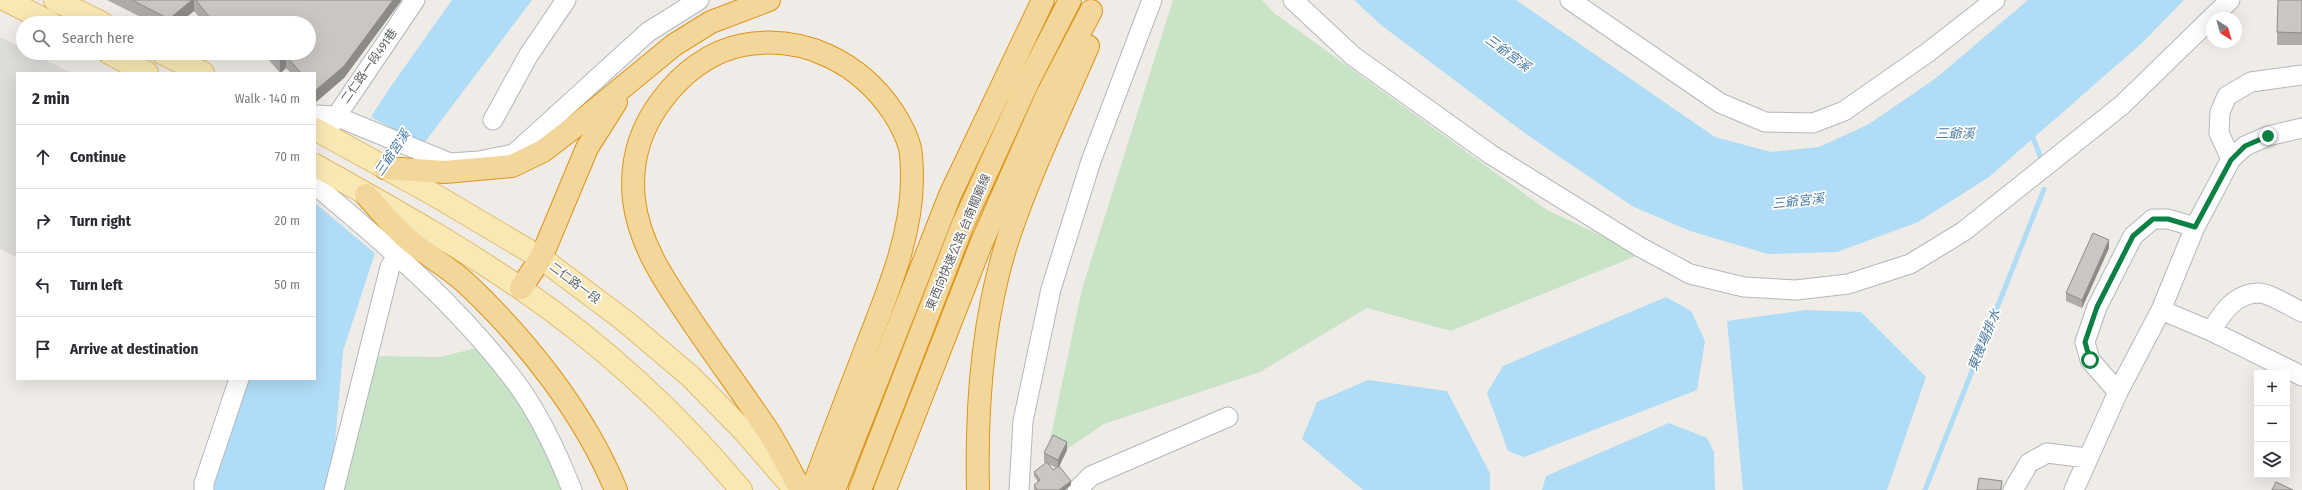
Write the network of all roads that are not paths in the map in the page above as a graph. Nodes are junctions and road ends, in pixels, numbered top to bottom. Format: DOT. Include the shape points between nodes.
graph roads {
  1 [pos="6,0"];
  2 [pos="55,0"];
  3 [pos="415,0"];
  4 [pos="566,0"];
  5 [pos="699,0"];
  6 [pos="769,0"];
  7 [pos="1043,0"];
  8 [pos="1070,0"];
  9 [pos="1152,0"];
  10 [pos="1292,0"];
  11 [pos="1570,0"];
  12 [pos="1995,0"];
  13 [pos="2230,0"];
  14 [pos="1094,5"];
  15 [pos="37,16"];
  16 [pos="88,16"];
  17 [pos="122,60"];
  18 [pos="176,60"];
  19 [pos="145,72"];
  20 [pos="201,72"];
  21 [pos="2302,75"];
  22 [pos="637,76"];
  23 [pos="493,120"];
  24 [pos="329,126"];
  25 [pos="2302,128"];
  26 [pos="2231,160"];
  27 [pos="447,167"];
  28 [pos="385,168"];
  29 [pos="317,173"];
  30 [pos="366,194"];
  31 [pos="2195,227"];
  32 [pos="402,248"];
  33 [pos="541,258"];
  34 [pos="521,288"];
  35 [pos="2161,310"];
  36 [pos="2302,312"];
  37 [pos="2211,331"];
  38 [pos="2302,376"];
  39 [pos="239,380"];
  40 [pos="2118,392"];
  41 [pos="1228,417"];
  42 [pos="2087,458"];
  43 [pos="204,490"];
  44 [pos="334,490"];
  45 [pos="572,490"];
  46 [pos="616,490"];
  47 [pos="741,490"];
  48 [pos="795,490"];
  49 [pos="801,490"];
  50 [pos="812,490"];
  51 [pos="834,490"];
  52 [pos="860,490"];
  53 [pos="885,490"];
  54 [pos="978,490"];
  55 [pos="1019,490"];
  56 [pos="1077,490"];
  57 [pos="2013,490"];
  58 [pos="2074,490"];
  1 -- 15 [label="main road"];
  2 -- 16 [label="main road"];
  3 -- 24 [label="street, 二仁路一段491巷"];
  4 -- 23 [label="street" via="528,56"];
  5 -- 27 [label="street" via="648,32 514,154"];
  6 -- 22 [label="highway" via="711,22 674,45"];
  7 -- 51 [label="highway, 東西向快速公路 台南關廟線" via="950,195"];
  8 -- 52 [label="highway, 東西向快速公路 台南關廟線" via="1028,82 963,224"];
  9 -- 55 [label="street" via="1091,161 1051,289 1023,421"];
  10 -- 13 [label="street" via="1353,56 1484,150 1640,247 1690,274 1744,287 1796,290 1848,284 1910,264 1964,231 2122,105"];
  11 -- 12 [label="street" via="1720,103 1765,122 1813,123 1844,111 1927,53"];
  14 -- 53 [label="highway" via="1047,95 981,244"];
  14 -- 54 [label="highway" via="1090,42 1037,163 1009,236 994,288 979,404"];
  17 -- 19 [label="main road"];
  18 -- 20 [label="main road"];
  21 -- 26 [label="street" via="2250,82 2227,96 2220,112 2219,132"];
  22 -- 27 [label="highway" via="543,151 512,166"];
  22 -- 33 [label="highway" via="601,124 587,148"];
  24 -- 27 [label="street"];
  24 -- 28 [label="main road, 二仁路一段"];
  25 -- 26 [label="street" via="2268,136 2245,146"];
  26 -- 31 [label="street"];
  27 -- 28 [label="highway"];
  28 -- 33 [label="main road, 二仁路一段"];
  29 -- 30 [label="main road"];
  29 -- 32 [label="street"];
  30 -- 32 [label="highway"];
  31 -- 35 [label="street"];
  31 -- 40 [label="street" via="2168,219 2153,219 2133,236 2097,307 2085,342 2090,360"];
  32 -- 34 [label="main road"];
  32 -- 44 [label="street"];
  32 -- 45 [label="street" via="515,380 547,433"];
  32 -- 46 [label="highway" via="467,284 536,361 582,423"];
  33 -- 34 [label="highway"];
  33 -- 48 [label="main road, 二仁路一段" via="625,321 690,376 744,431"];
  34 -- 47 [label="main road" via="600,349 657,400 715,458"];
  35 -- 37 [label="street"];
  35 -- 40 [label="street"];
  36 -- 37 [label="street" via="2260,293 2236,299 2224,311"];
  37 -- 38 [label="street"];
  39 -- 43 [label="street" via="204,483"];
  40 -- 42 [label="street"];
  41 -- 56 [label="street" via="1091,476"];
  42 -- 57 [label="street" via="2047,452 2029,463"];
  42 -- 58 [label="street"];
  49 -- 50 [label="highway" via="764,425 655,266 642,236 634,203 632,170 639,141 652,113 688,71 714,55 743,45 775,44 806,47 827,55 861,75 882,97 900,123 910,148 912,180 908,225 894,274"];
}
